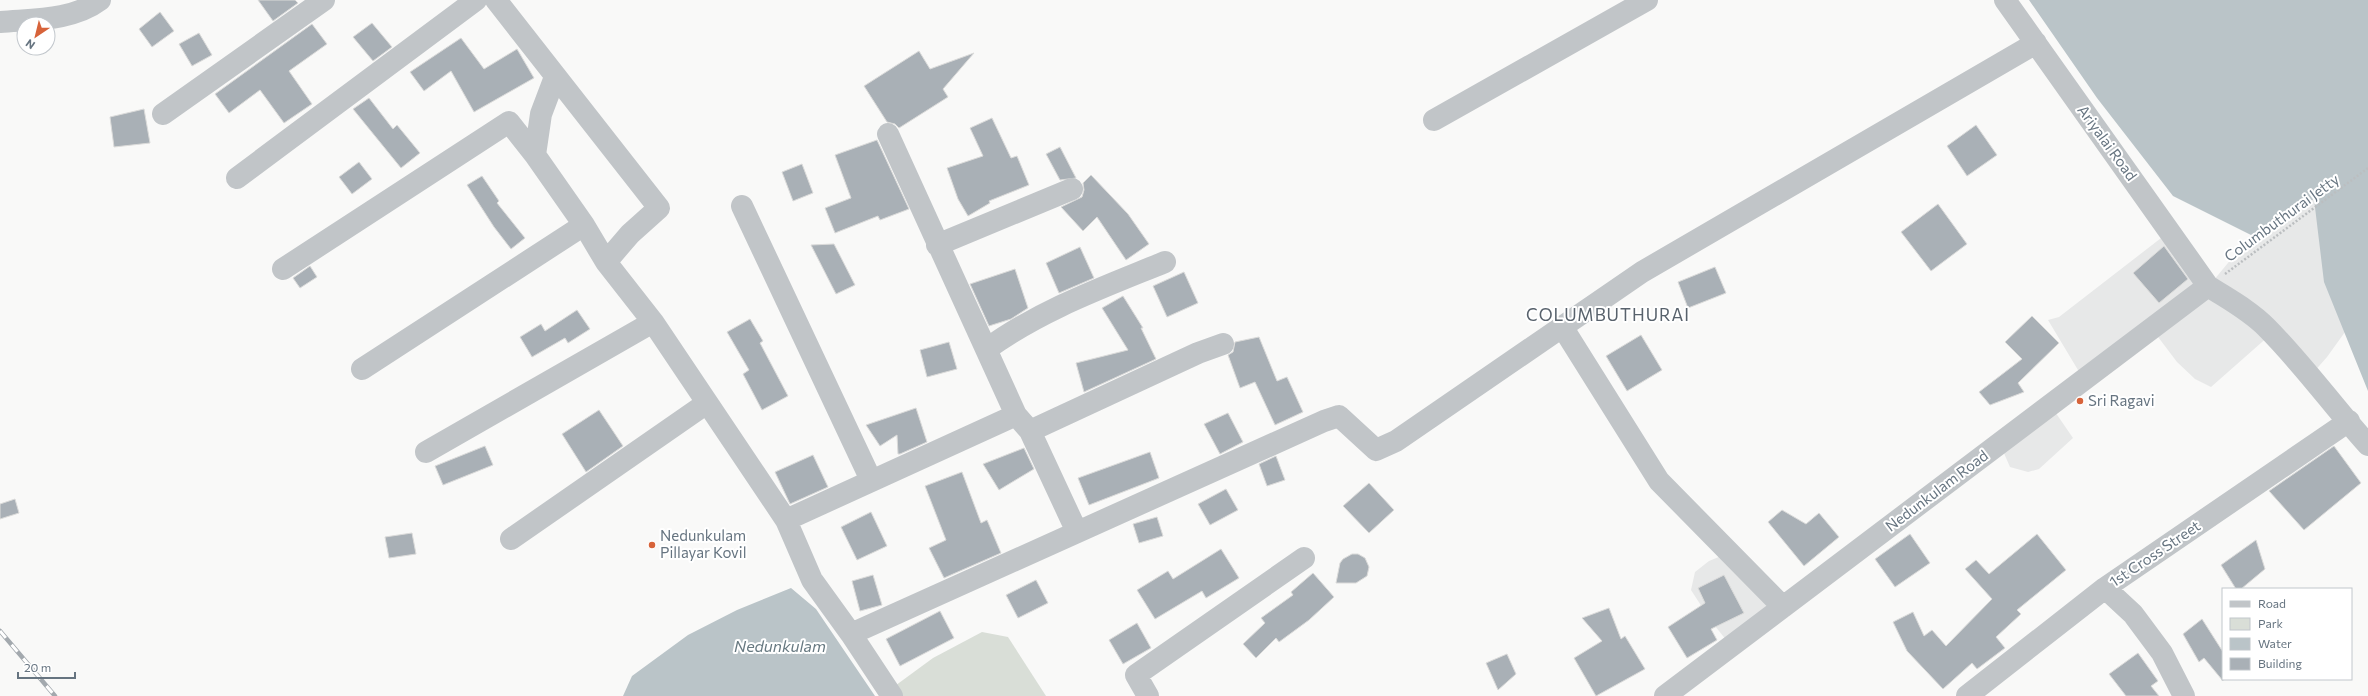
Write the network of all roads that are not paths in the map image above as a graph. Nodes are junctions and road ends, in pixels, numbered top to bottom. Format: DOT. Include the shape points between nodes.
graph roads {
  1 [pos="100,0"];
  2 [pos="324,0"];
  3 [pos="476,0"];
  4 [pos="496,0"];
  5 [pos="1647,0"];
  6 [pos="2005,0"];
  7 [pos="0,22"];
  8 [pos="2036,44"];
  9 [pos="556,76"];
  10 [pos="163,114"];
  11 [pos="1434,120"];
  12 [pos="888,134"];
  13 [pos="535,155"];
  14 [pos="237,178"];
  15 [pos="1072,189"];
  16 [pos="742,206"];
  17 [pos="584,225"];
  18 [pos="937,245"];
  19 [pos="606,262"];
  20 [pos="1165,262"];
  21 [pos="283,269"];
  22 [pos="2208,286"];
  23 [pos="653,322"];
  24 [pos="1563,328"];
  25 [pos="1223,344"];
  26 [pos="987,349"];
  27 [pos="362,369"];
  28 [pos="707,402"];
  29 [pos="2349,421"];
  30 [pos="1023,423"];
  31 [pos="2368,445"];
  32 [pos="426,452"];
  33 [pos="871,480"];
  34 [pos="786,520"];
  35 [pos="1077,532"];
  36 [pos="511,539"];
  37 [pos="1304,558"];
  38 [pos="2105,588"];
  39 [pos="1783,607"];
  40 [pos="852,634"];
  41 [pos="892,696"];
  42 [pos="1148,696"];
  43 [pos="1665,696"];
  44 [pos="1967,696"];
  45 [pos="2184,696"];
  1 -- 7 [label="street" via="89,8 66,16"];
  2 -- 10 [label="street"];
  3 -- 14 [label="street"];
  4 -- 9 [label="street"];
  5 -- 11 [label="street"];
  6 -- 8 [label="street, Ariyalai Road"];
  8 -- 22 [label="street, Ariyalai Road"];
  8 -- 24 [label="street" via="1642,272"];
  9 -- 13 [label="street" via="541,114"];
  9 -- 19 [label="street" via="659,208 630,234"];
  12 -- 18 [label="street"];
  13 -- 17 [label="street"];
  13 -- 21 [label="street" via="509,122"];
  15 -- 18 [label="street"];
  16 -- 33 [label="street"];
  17 -- 19 [label="street"];
  17 -- 27 [label="street"];
  18 -- 26 [label="street"];
  19 -- 23 [label="street"];
  20 -- 26 [label="street" via="1064,305 1010,332"];
  22 -- 29 [label="street" via="2243,308 2265,326"];
  22 -- 39 [label="street, Nedunkulam Road"];
  23 -- 28 [label="street"];
  23 -- 32 [label="street"];
  24 -- 35 [label="street" via="1396,441 1376,450 1339,416"];
  24 -- 39 [label="street" via="1659,481"];
  25 -- 30 [label="street"];
  26 -- 30 [label="street"];
  28 -- 34 [label="street"];
  28 -- 36 [label="street"];
  29 -- 31 [label="street"];
  29 -- 38 [label="street, 1st Cross Street"];
  30 -- 33 [label="street"];
  30 -- 35 [label="street"];
  33 -- 34 [label="street"];
  34 -- 40 [label="street" via="812,580"];
  35 -- 40 [label="street"];
  37 -- 42 [label="street" via="1136,675"];
  38 -- 44 [label="street, 1st Cross Street"];
  38 -- 45 [label="street" via="2133,614 2162,653"];
  39 -- 43 [label="street, Nedunkulam Road"];
  40 -- 41 [label="street"];
}
